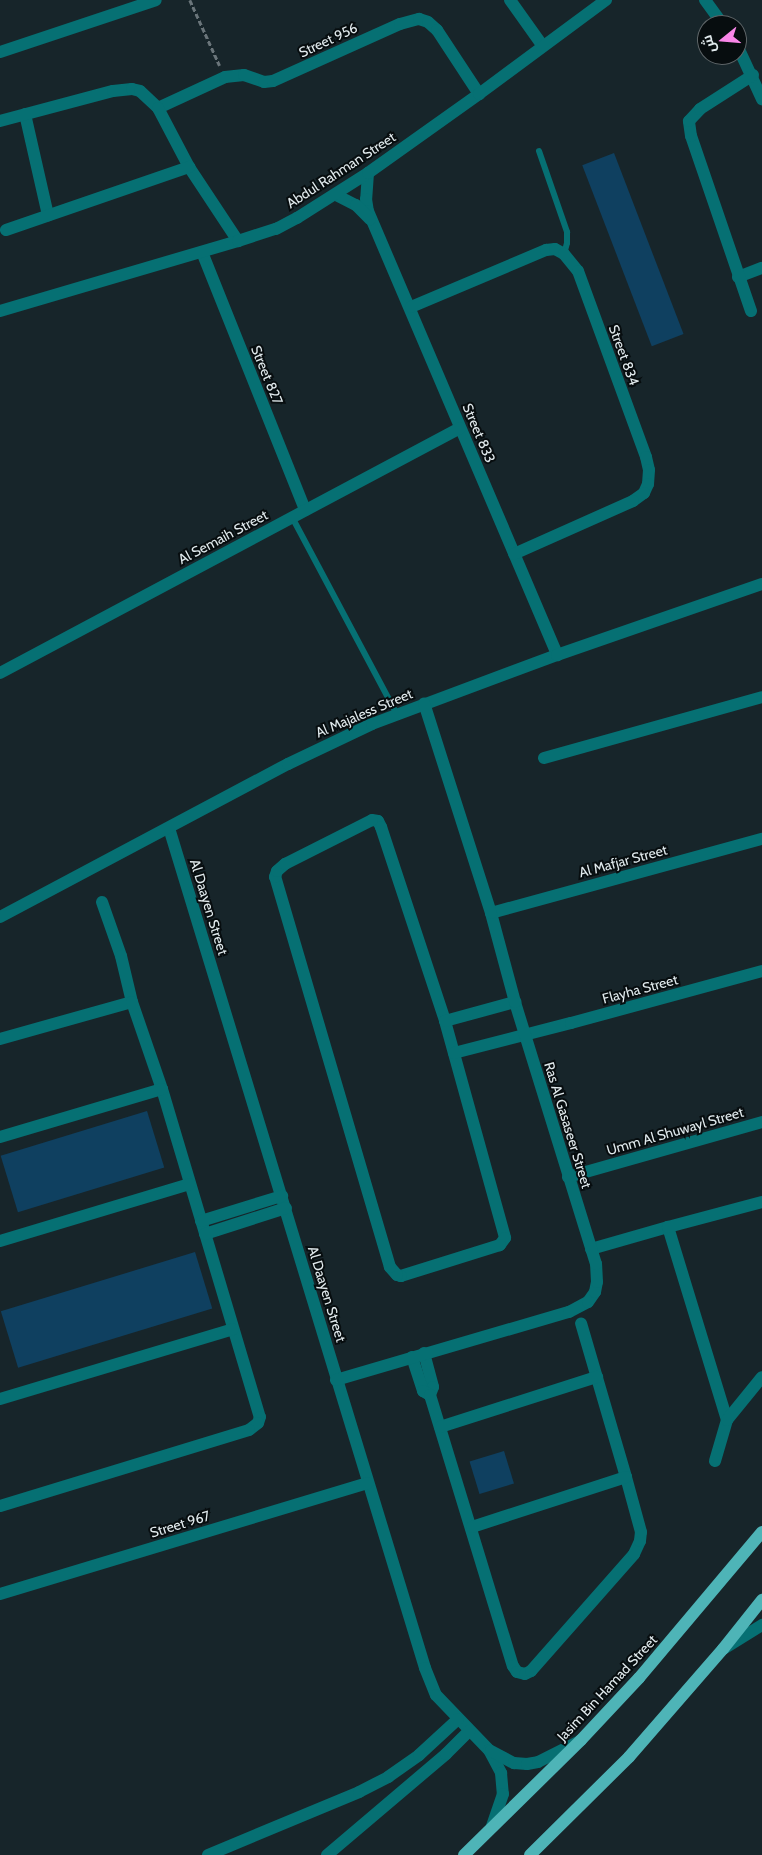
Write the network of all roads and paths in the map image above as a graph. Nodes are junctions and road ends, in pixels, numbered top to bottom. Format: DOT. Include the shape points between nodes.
graph roads {
  1 [pos="156,0"];
  2 [pos="190,0"];
  3 [pos="510,0"];
  4 [pos="606,0"];
  5 [pos="705,0"];
  6 [pos="716,15"];
  7 [pos="542,46"];
  8 [pos="0,52"];
  9 [pos="747,64"];
  10 [pos="753,75"];
  11 [pos="225,76"];
  12 [pos="479,94"];
  13 [pos="762,99"];
  14 [pos="158,108"];
  15 [pos="25,114"];
  16 [pos="0,121"];
  17 [pos="539,151"];
  18 [pos="189,167"];
  19 [pos="368,173"];
  20 [pos="336,195"];
  21 [pos="48,215"];
  22 [pos="373,223"];
  23 [pos="6,230"];
  24 [pos="238,241"];
  25 [pos="202,252"];
  26 [pos="564,254"];
  27 [pos="762,268"];
  28 [pos="738,277"];
  29 [pos="410,307"];
  30 [pos="0,311"];
  31 [pos="751,311"];
  32 [pos="460,428"];
  33 [pos="306,510"];
  34 [pos="292,517"];
  35 [pos="514,554"];
  36 [pos="762,584"];
  37 [pos="557,655"];
  38 [pos="0,672"];
  39 [pos="762,697"];
  40 [pos="424,703"];
  41 [pos="396,713"];
  42 [pos="544,758"];
  43 [pos="169,828"];
  44 [pos="762,839"];
  45 [pos="102,902"];
  46 [pos="491,912"];
  47 [pos="0,918"];
  48 [pos="762,971"];
  49 [pos="132,1002"];
  50 [pos="515,1002"];
  51 [pos="445,1021"];
  52 [pos="525,1033"];
  53 [pos="0,1040"];
  54 [pos="454,1052"];
  55 [pos="162,1089"];
  56 [pos="762,1122"];
  57 [pos="0,1137"];
  58 [pos="568,1177"];
  59 [pos="190,1184"];
  60 [pos="284,1202"];
  61 [pos="762,1202"];
  62 [pos="668,1227"];
  63 [pos="203,1228"];
  64 [pos="0,1241"];
  65 [pos="590,1249"];
  66 [pos="581,1323"];
  67 [pos="233,1329"];
  68 [pos="418,1355"];
  69 [pos="597,1377"];
  70 [pos="762,1377"];
  71 [pos="336,1380"];
  72 [pos="0,1399"];
  73 [pos="727,1420"];
  74 [pos="440,1427"];
  75 [pos="715,1461"];
  76 [pos="626,1477"];
  77 [pos="368,1483"];
  78 [pos="0,1506"];
  79 [pos="472,1527"];
  80 [pos="762,1532"];
  81 [pos="0,1594"];
  82 [pos="762,1600"];
  83 [pos="762,1625"];
  84 [pos="723,1649"];
  85 [pos="458,1719"];
  86 [pos="470,1731"];
  87 [pos="581,1740"];
  88 [pos="488,1750"];
  89 [pos="388,1777"];
  90 [pos="401,1792"];
  91 [pos="492,1826"];
  92 [pos="208,1855"];
  93 [pos="327,1855"];
  94 [pos="464,1855"];
  95 [pos="530,1855"];
  1 -- 8 [label="street"];
  2 -- 11 [label="path"];
  3 -- 7 [label="street"];
  4 -- 7 [label="street, Abdul Rahman Street"];
  5 -- 6 [label="street"];
  7 -- 12 [label="street, Abdul Rahman Street"];
  9 -- 10 [label="street"];
  10 -- 13 [label="street"];
  10 -- 28 [label="street" via="700,109 689,122"];
  11 -- 12 [label="street, Street 956" via="244,75 264,82 274,81 400,24 420,19 437,30"];
  11 -- 14 [label="street, Street 956"];
  12 -- 19 [label="street, Abdul Rahman Street"];
  14 -- 15 [label="street" via="140,91 124,89"];
  14 -- 18 [label="street"];
  15 -- 16 [label="street"];
  15 -- 21 [label="street"];
  17 -- 26 [label="lane" via="567,232"];
  18 -- 21 [label="street"];
  18 -- 24 [label="street"];
  19 -- 20 [label="street, Abdul Rahman Street"];
  19 -- 22 [label="street, Street 833" via="366,199"];
  20 -- 22 [label="street, Street 833" via="356,205"];
  20 -- 24 [label="street, Abdul Rahman Street" via="276,229"];
  21 -- 23 [label="street"];
  22 -- 29 [label="street, Street 833"];
  24 -- 25 [label="street, Abdul Rahman Street"];
  25 -- 30 [label="street, Abdul Rahman Street"];
  25 -- 33 [label="street, Street 827"];
  26 -- 29 [label="street" via="554,249 537,252"];
  26 -- 35 [label="street, Street 834" via="578,271 646,457 648,484 644,493 633,501"];
  27 -- 28 [label="street"];
  28 -- 31 [label="street"];
  29 -- 32 [label="street, Street 833"];
  32 -- 33 [label="street, Al Semaih Street"];
  32 -- 35 [label="street, Street 833"];
  33 -- 34 [label="street, Al Semaih Street"];
  34 -- 38 [label="street, Al Semaih Street"];
  34 -- 41 [label="lane"];
  35 -- 37 [label="street, Street 833"];
  36 -- 37 [label="street, Al Majaless Street"];
  37 -- 40 [label="street, Al Majaless Street"];
  39 -- 42 [label="street"];
  40 -- 41 [label="street, Al Majaless Street"];
  40 -- 46 [label="street, Ras Al Gasaseer Street"];
  41 -- 43 [label="street, Al Majaless Street" via="311,752"];
  43 -- 47 [label="street, Al Majaless Street"];
  43 -- 60 [label="street, Al Daayen Street"];
  44 -- 46 [label="street, Al Mafjar Street"];
  45 -- 49 [label="street" via="121,956"];
  46 -- 50 [label="street, Ras Al Gasaseer Street"];
  48 -- 52 [label="street, Flayha Street" via="571,1024"];
  49 -- 53 [label="street"];
  49 -- 55 [label="street"];
  50 -- 51 [label="street"];
  50 -- 52 [label="street, Ras Al Gasaseer Street"];
  51 -- 54 [label="street"];
  51 -- 54 [label="street" via="378,822 368,821 280,867 276,883 390,1267 397,1275 407,1275 500,1245 505,1238"];
  52 -- 54 [label="street, Flayha Street"];
  52 -- 58 [label="street, Ras Al Gasaseer Street"];
  55 -- 57 [label="street"];
  55 -- 59 [label="street"];
  56 -- 58 [label="street, Umm Al Shuwayl Street"];
  58 -- 65 [label="street, Ras Al Gasaseer Street"];
  59 -- 63 [label="street"];
  59 -- 64 [label="street"];
  60 -- 63 [label="street"];
  60 -- 71 [label="street, Al Daayen Street"];
  61 -- 62 [label="street"];
  62 -- 65 [label="street"];
  62 -- 73 [label="street"];
  63 -- 67 [label="street"];
  65 -- 68 [label="street, Ras Al Gasaseer Street" via="596,1264 596,1282 588,1302 569,1312"];
  66 -- 69 [label="street"];
  67 -- 72 [label="street"];
  67 -- 78 [label="street" via="259,1410 258,1423 254,1427"];
  68 -- 71 [label="street, Ras Al Gasaseer Street"];
  68 -- 74 [label="street" via="423,1391 430,1395"];
  69 -- 74 [label="street"];
  69 -- 76 [label="street"];
  70 -- 73 [label="street"];
  71 -- 77 [label="street, Al Daayen Street"];
  73 -- 75 [label="street"];
  74 -- 79 [label="street"];
  76 -- 79 [label="street"];
  76 -- 79 [label="street" via="641,1532 638,1549 531,1671 524,1674 513,1666"];
  77 -- 81 [label="street, Street 967"];
  77 -- 85 [label="street, Al Daayen Street" via="424,1668 436,1694"];
  80 -- 87 [label="main road, Jasim Bin Hamad Street" via="683,1628"];
  82 -- 84 [label="main road"];
  83 -- 84 [label="street"];
  84 -- 95 [label="main road" via="629,1757"];
  85 -- 86 [label="street, Al Daayen Street"];
  85 -- 89 [label="street" via="419,1756"];
  86 -- 88 [label="street, Al Daayen Street"];
  86 -- 90 [label="street"];
  87 -- 88 [label="street, Al Daayen Street" via="538,1762 527,1764 514,1763"];
  87 -- 91 [label="main road, Jasim Bin Hamad Street"];
  88 -- 91 [label="street, Al Daayen Street" via="501,1773 503,1785"];
  89 -- 90 [label="street"];
  89 -- 92 [label="street"];
  90 -- 93 [label="street"];
  91 -- 94 [label="main road, Jasim Bin Hamad Street"];
}
